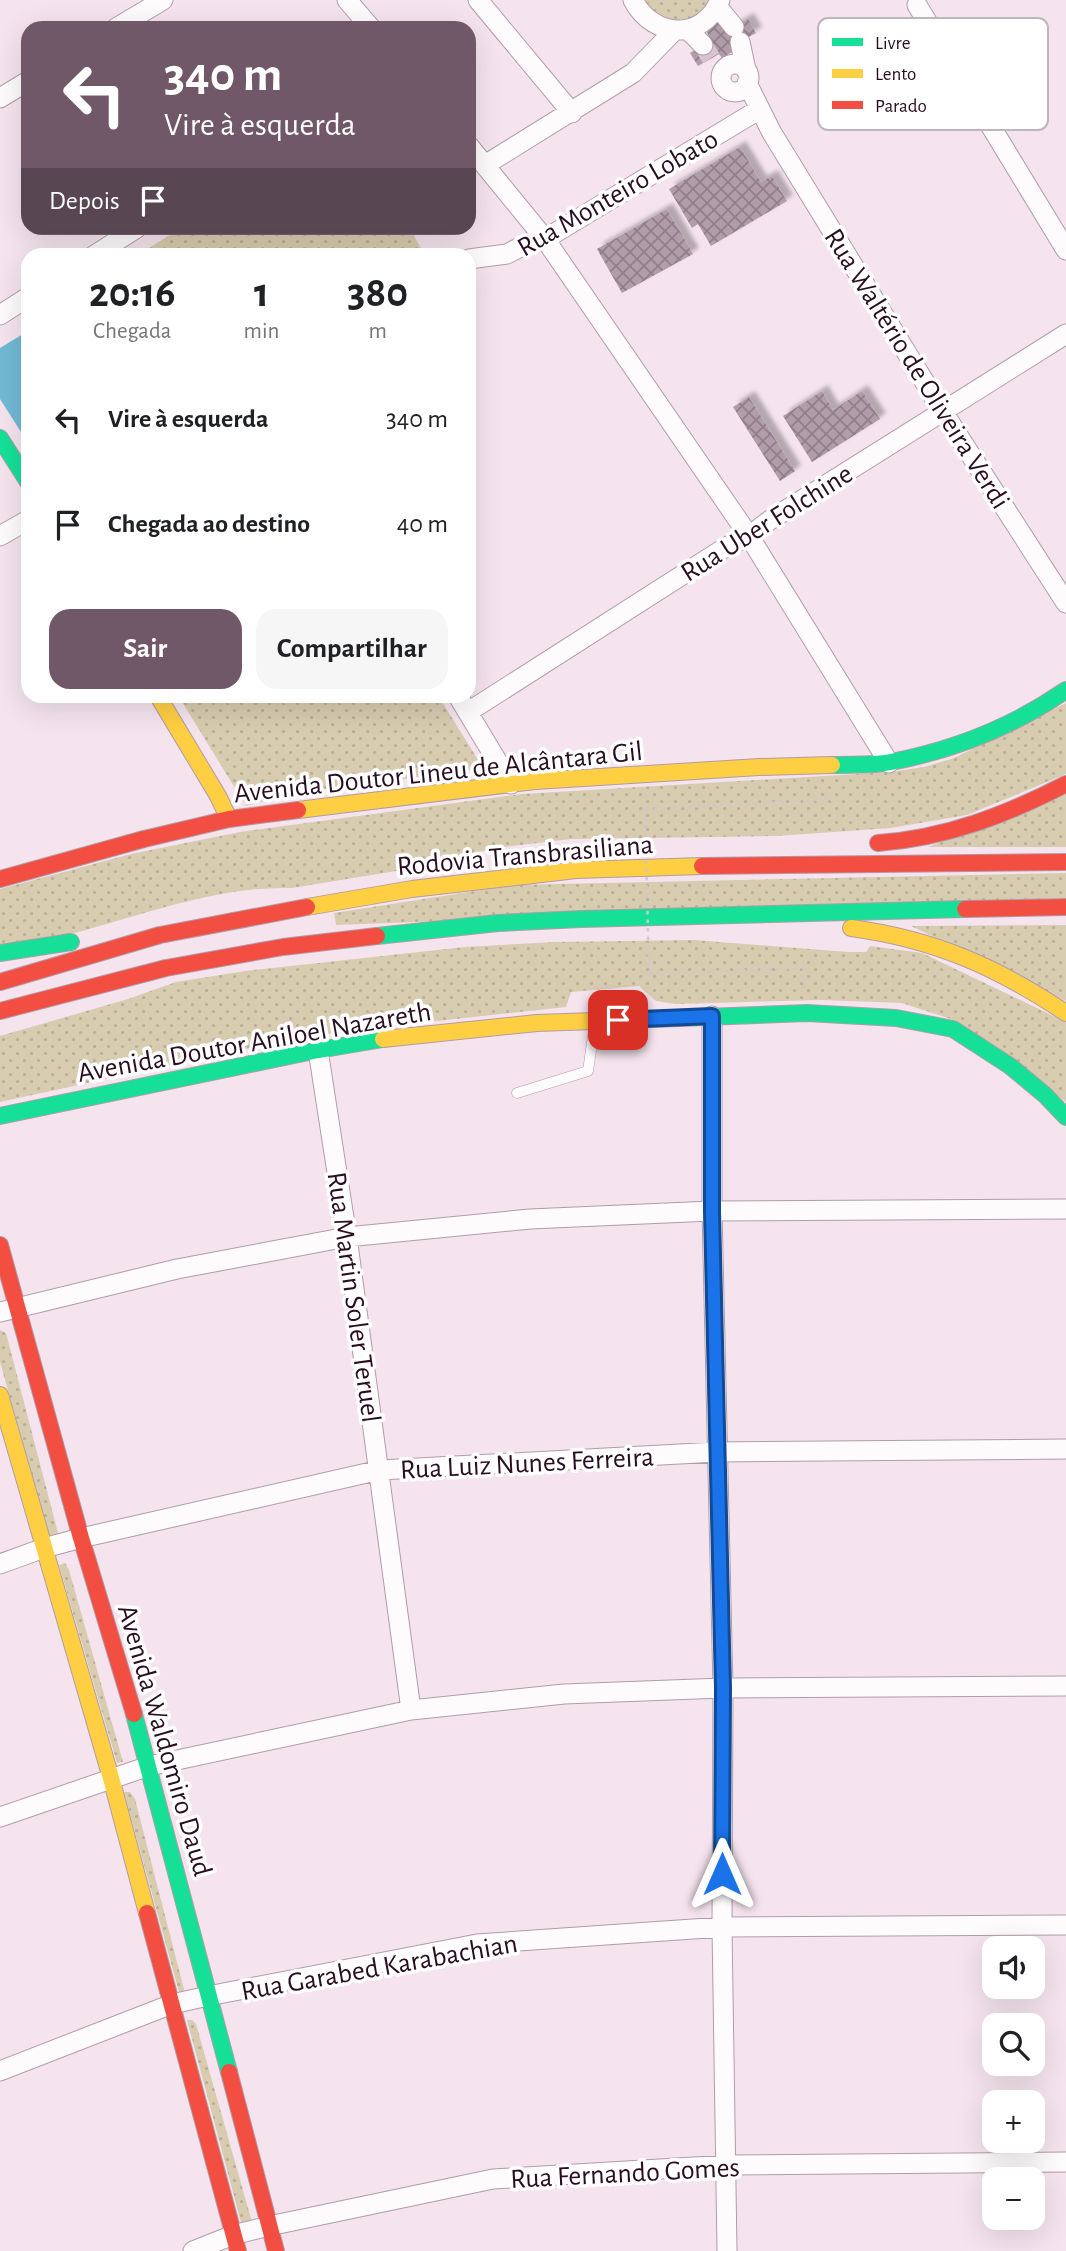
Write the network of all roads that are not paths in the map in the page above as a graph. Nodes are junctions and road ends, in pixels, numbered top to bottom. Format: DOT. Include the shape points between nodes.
graph roads {
  1 [pos="163,0"];
  2 [pos="347,0"];
  3 [pos="478,0"];
  4 [pos="633,0"];
  5 [pos="719,3"];
  6 [pos="917,5"];
  7 [pos="925,18"];
  8 [pos="128,21"];
  9 [pos="365,21"];
  10 [pos="651,23"];
  11 [pos="681,30"];
  12 [pos="657,48"];
  13 [pos="747,76"];
  14 [pos="21,85"];
  15 [pos="724,86"];
  16 [pos="0,98"];
  17 [pos="756,112"];
  18 [pos="572,113"];
  19 [pos="993,130"];
  20 [pos="476,154"];
  21 [pos="485,165"];
  22 [pos="125,235"];
  23 [pos="545,239"];
  24 [pos="105,248"];
  25 [pos="1066,250"];
  26 [pos="476,257"];
  27 [pos="21,302"];
  28 [pos="0,315"];
  29 [pos="1066,334"];
  30 [pos="943,412"];
  31 [pos="0,438"];
  32 [pos="21,471"];
  33 [pos="21,524"];
  34 [pos="0,536"];
  35 [pos="749,536"];
  36 [pos="1066,603"];
  37 [pos="1066,690"];
  38 [pos="476,696"];
  39 [pos="162,703"];
  40 [pos="463,704"];
  41 [pos="888,762"];
  42 [pos="511,784"];
  43 [pos="1066,784"];
  44 [pos="229,820"];
  45 [pos="856,844"];
  46 [pos="807,848"];
  47 [pos="1066,862"];
  48 [pos="749,864"];
  49 [pos="0,880"];
  50 [pos="1066,907"];
  51 [pos="773,915"];
  52 [pos="160,935"];
  53 [pos="0,953"];
  54 [pos="0,982"];
  55 [pos="0,1011"];
  56 [pos="1066,1013"];
  57 [pos="712,1016"];
  58 [pos="595,1021"];
  59 [pos="318,1050"];
  60 [pos="517,1093"];
  61 [pos="0,1116"];
  62 [pos="1066,1117"];
  63 [pos="1066,1209"];
  64 [pos="712,1212"];
  65 [pos="348,1237"];
  66 [pos="0,1245"];
  67 [pos="9,1310"];
  68 [pos="0,1395"];
  69 [pos="1066,1449"];
  70 [pos="717,1452"];
  71 [pos="380,1470"];
  72 [pos="80,1538"];
  73 [pos="44,1548"];
  74 [pos="0,1564"];
  75 [pos="1066,1686"];
  76 [pos="723,1688"];
  77 [pos="411,1710"];
  78 [pos="149,1766"];
  79 [pos="111,1778"];
  80 [pos="0,1817"];
  81 [pos="1066,1925"];
  82 [pos="722,1927"];
  83 [pos="208,1996"];
  84 [pos="172,2004"];
  85 [pos="0,2071"];
  86 [pos="1066,2162"];
  87 [pos="727,2165"];
  88 [pos="269,2226"];
  89 [pos="235,2243"];
  90 [pos="193,2251"];
  91 [pos="276,2251"];
  92 [pos="727,2251"];
  1 -- 8 [label="street"];
  2 -- 9 [label="street"];
  3 -- 18 [label="street"];
  4 -- 10 [label="street"];
  5 -- 11 [label="street" via="705,21"];
  5 -- 13 [label="street, Rua Waltério de Oliveira Verdi" via="737,34"];
  6 -- 7 [label="street"];
  10 -- 11 [label="street"];
  10 -- 12 [label="street"];
  11 -- 12 [label="street"];
  11 -- 15 [label="street, Rua Waltério de Oliveira Verdi" via="707,51"];
  12 -- 18 [label="street" via="633,73"];
  13 -- 15 [label="street" via="735,64 728,66 721,76"];
  13 -- 17 [label="street, Rua Waltério de Oliveira Verdi"];
  14 -- 16 [label="street"];
  15 -- 17 [label="street, Rua Waltério de Oliveira Verdi"];
  17 -- 23 [label="street, Rua Monteiro Lobato"];
  17 -- 30 [label="street, Rua Waltério de Oliveira Verdi"];
  18 -- 21 [label="street"];
  19 -- 25 [label="street"];
  20 -- 21 [label="street"];
  21 -- 23 [label="street"];
  22 -- 24 [label="street"];
  23 -- 26 [label="street, Rua Monteiro Lobato" via="507,254"];
  23 -- 35 [label="street"];
  27 -- 28 [label="street"];
  29 -- 30 [label="street, Rua Uber Folchine"];
  30 -- 35 [label="street, Rua Uber Folchine"];
  30 -- 36 [label="street, Rua Waltério de Oliveira Verdi"];
  31 -- 32 [label="main road"];
  33 -- 34 [label="street"];
  35 -- 38 [label="street, Rua Uber Folchine"];
  35 -- 41 [label="street"];
  37 -- 41 [label="main road, Avenida Doutor Lineu de Alcântara Gil" via="970,741"];
  39 -- 44 [label="main road"];
  40 -- 42 [label="street"];
  41 -- 42 [label="main road, Avenida Doutor Lineu de Alcântara Gil"];
  42 -- 44 [label="main road, Avenida Doutor Lineu de Alcântara Gil"];
  43 -- 45 [label="main road" via="975,825 907,842"];
  44 -- 49 [label="main road, Avenida Doutor Lineu de Alcântara Gil"];
  46 -- 48 [label="main road"];
  47 -- 48 [label="main road, Rodovia Transbrasiliana"];
  48 -- 52 [label="main road, Rodovia Transbrasiliana" via="576,870 412,889"];
  50 -- 51 [label="main road"];
  51 -- 55 [label="main road" via="498,923 283,947 166,968"];
  51 -- 56 [label="main road" via="802,924 922,940 981,961"];
  52 -- 53 [label="main road" via="129,930"];
  52 -- 54 [label="main road, Rodovia Transbrasiliana"];
  57 -- 58 [label="main road, Avenida Doutor Aniloel Nazareth"];
  57 -- 62 [label="main road, Avenida Doutor Aniloel Nazareth" via="807,1013 895,1018 953,1029 1010,1066"];
  57 -- 64 [label="street"];
  58 -- 59 [label="main road, Avenida Doutor Aniloel Nazareth" via="384,1039"];
  58 -- 60 [label="lane" via="588,1071"];
  59 -- 61 [label="main road, Avenida Doutor Aniloel Nazareth"];
  59 -- 65 [label="street, Rua Martin Soler Teruel"];
  63 -- 64 [label="street"];
  64 -- 65 [label="street" via="530,1219"];
  64 -- 70 [label="street"];
  65 -- 67 [label="street" via="177,1269"];
  65 -- 71 [label="street, Rua Martin Soler Teruel"];
  66 -- 67 [label="main road, Avenida Waldomiro Daud"];
  67 -- 72 [label="main road, Avenida Waldomiro Daud"];
  68 -- 73 [label="main road"];
  69 -- 70 [label="street, Rua Luiz Nunes Ferreira"];
  70 -- 71 [label="street, Rua Luiz Nunes Ferreira"];
  70 -- 76 [label="street"];
  71 -- 72 [label="street, Rua Luiz Nunes Ferreira"];
  71 -- 77 [label="street, Rua Martin Soler Teruel"];
  72 -- 73 [label="street, Rua Luiz Nunes Ferreira"];
  72 -- 78 [label="main road, Avenida Waldomiro Daud"];
  73 -- 74 [label="street, Rua Luiz Nunes Ferreira"];
  73 -- 79 [label="main road"];
  75 -- 76 [label="street"];
  76 -- 77 [label="street" via="564,1694"];
  76 -- 82 [label="street"];
  77 -- 78 [label="street"];
  78 -- 79 [label="street"];
  78 -- 83 [label="main road, Avenida Waldomiro Daud"];
  79 -- 80 [label="street"];
  79 -- 84 [label="main road"];
  81 -- 82 [label="street, Rua Garabed Karabachian"];
  82 -- 83 [label="street, Rua Garabed Karabachian" via="477,1944"];
  82 -- 87 [label="street"];
  83 -- 84 [label="street, Rua Garabed Karabachian"];
  83 -- 88 [label="main road, Avenida Waldomiro Daud"];
  84 -- 85 [label="street, Rua Garabed Karabachian"];
  84 -- 89 [label="main road"];
  86 -- 87 [label="street, Rua Fernando Gomes"];
  87 -- 88 [label="street, Rua Fernando Gomes" via="493,2179"];
  87 -- 92 [label="street"];
  88 -- 89 [label="street, Rua Fernando Gomes"];
  88 -- 91 [label="main road, Avenida Waldomiro Daud"];
  89 -- 90 [label="street, Rua Fernando Gomes"];
}
